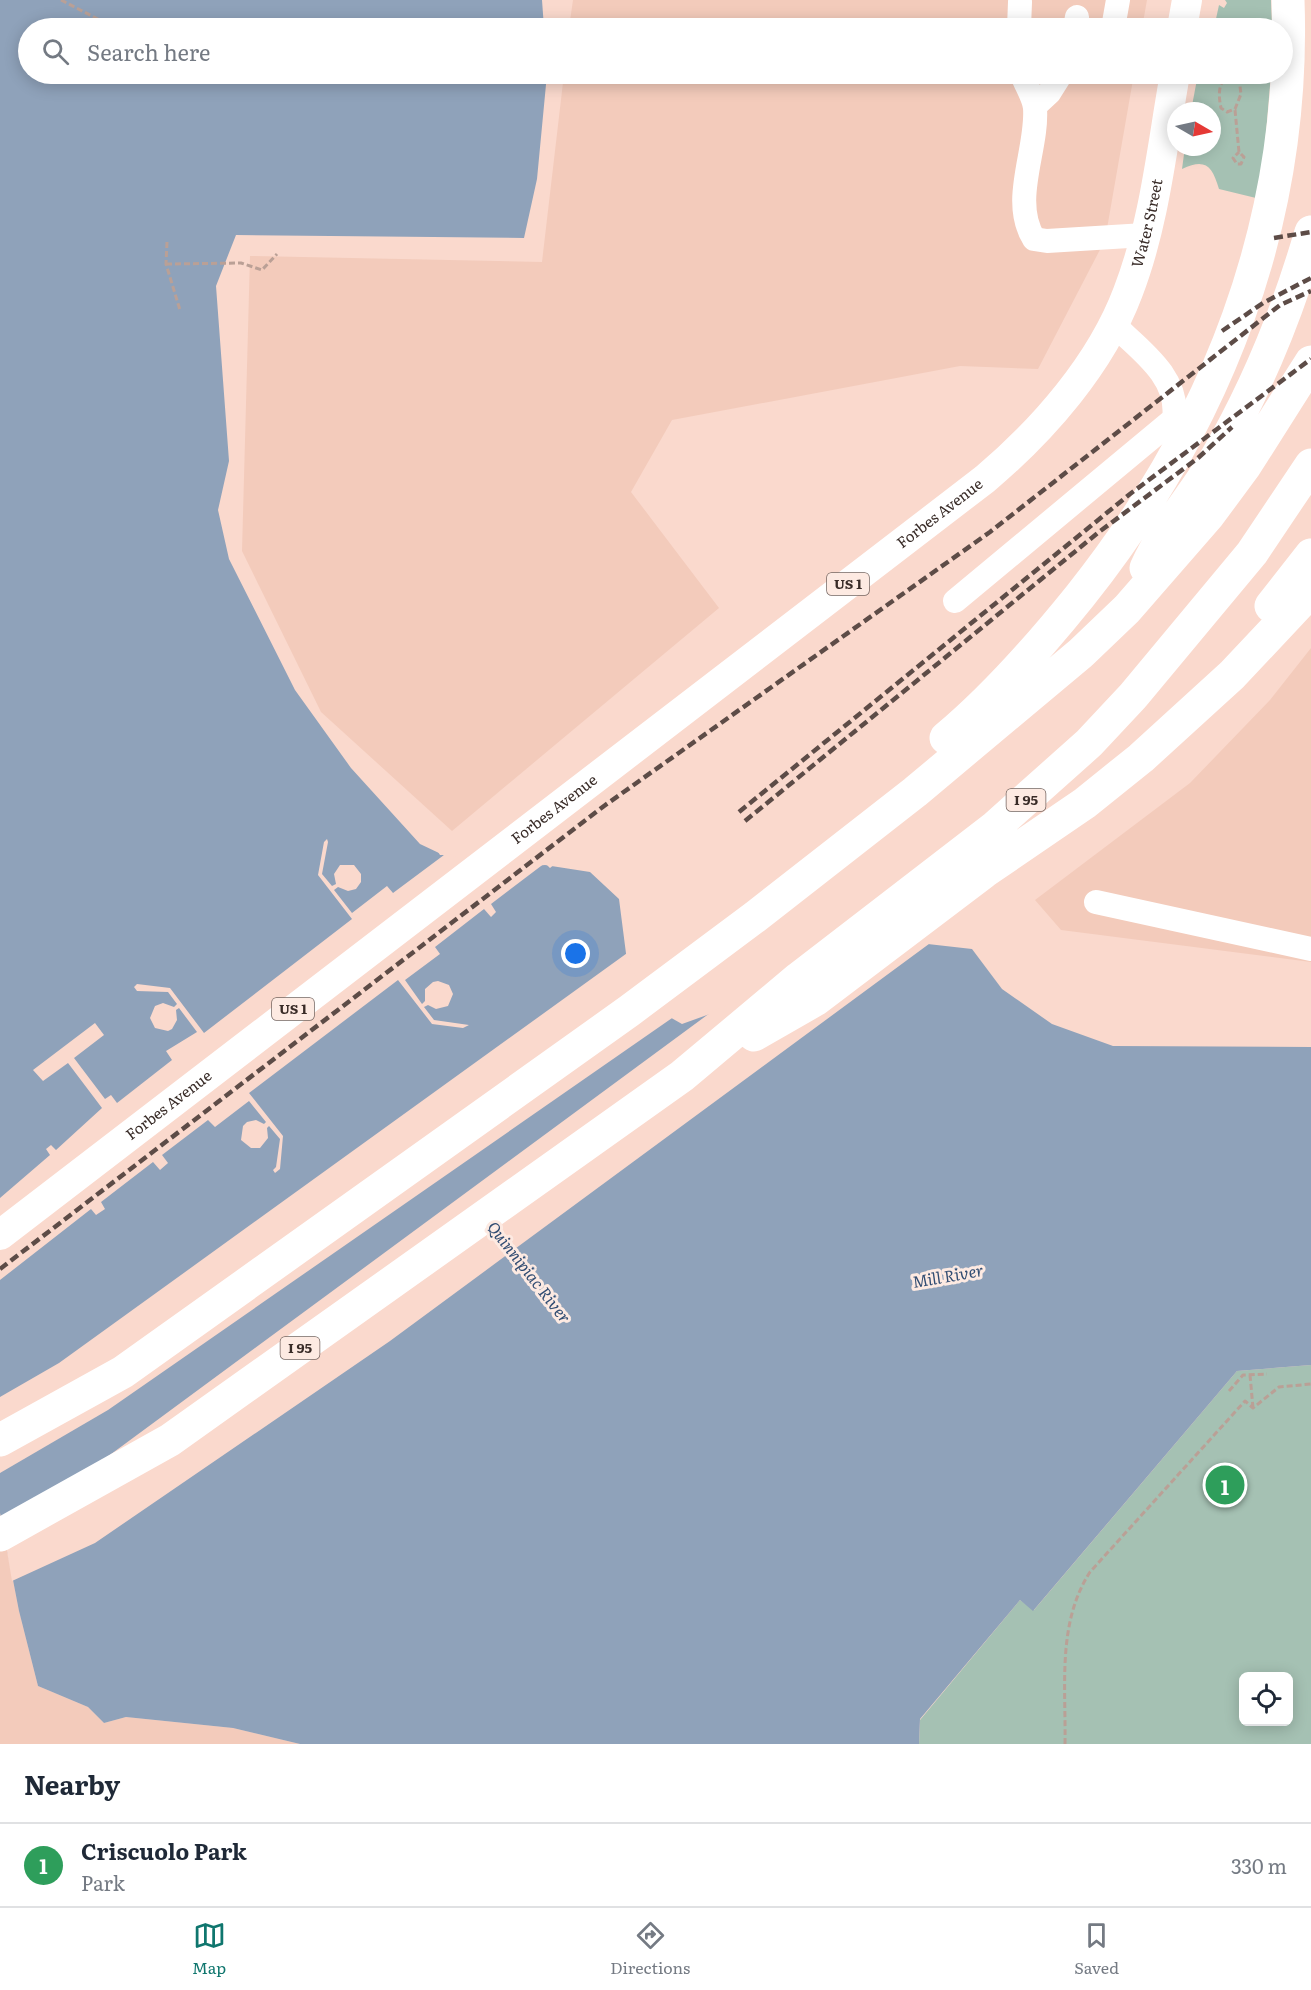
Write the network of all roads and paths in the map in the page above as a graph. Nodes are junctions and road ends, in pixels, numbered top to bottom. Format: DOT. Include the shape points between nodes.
graph roads {
  1 [pos="61,0"];
  2 [pos="1118,0"];
  3 [pos="1187,0"];
  4 [pos="1288,0"];
  5 [pos="1020,2"];
  6 [pos="96,18"];
  7 [pos="1019,18"];
  8 [pos="1115,18"];
  9 [pos="1184,18"];
  10 [pos="1288,18"];
  11 [pos="1026,84"];
  12 [pos="1055,84"];
  13 [pos="1173,84"];
  14 [pos="1221,84"];
  15 [pos="1240,84"];
  16 [pos="1287,84"];
  17 [pos="1035,106"];
  18 [pos="1235,109"];
  19 [pos="1239,152"];
  20 [pos="1311,232"];
  21 [pos="1145,235"];
  22 [pos="166,242"];
  23 [pos="276,254"];
  24 [pos="166,264"];
  25 [pos="180,310"];
  26 [pos="1113,324"];
  27 [pos="1311,362"];
  28 [pos="1088,363"];
  29 [pos="1311,465"];
  30 [pos="1311,555"];
  31 [pos="1311,591"];
  32 [pos="955,601"];
  33 [pos="1127,609"];
  34 [pos="984,872"];
  35 [pos="1096,902"];
  36 [pos="755,917"];
  37 [pos="1311,949"];
  38 [pos="682,1076"];
  39 [pos="0,1235"];
  40 [pos="1268,1374"];
  41 [pos="1250,1375"];
  42 [pos="1311,1384"];
  43 [pos="1229,1391"];
  44 [pos="1252,1408"];
  45 [pos="0,1440"];
  46 [pos="0,1535"];
  47 [pos="1065,1744"];
  1 -- 6 [label="path"];
  2 -- 8 [label="lane"];
  3 -- 9 [label="main road"];
  4 -- 10 [label="highway"];
  5 -- 7 [label="lane"];
  11 -- 17 [label="lane"];
  12 -- 17 [label="lane"];
  13 -- 21 [label="main road, Water Street / US 1"];
  14 -- 18 [label="path" via="1221,108 1227,112"];
  15 -- 18 [label="path"];
  16 -- 36 [label="highway" via="1269,216 1257,262 1224,358 1188,434 1144,509 1098,573 1015,672 899,777"];
  17 -- 21 [label="lane" via="1024,198 1027,228 1034,239 1047,242"];
  18 -- 19 [label="path"];
  20 -- 33 [label="highway" via="1291,297 1248,397 1195,492 1159,539"];
  21 -- 26 [label="main road, Water Street / US 1" via="1128,292"];
  22 -- 24 [label="path"];
  23 -- 24 [label="path" via="262,270 241,263"];
  24 -- 25 [label="path"];
  26 -- 28 [label="main road, Water Street / US 1"];
  26 -- 32 [label="lane" via="1161,370 1177,403 1174,419"];
  27 -- 33 [label="highway" via="1208,516"];
  28 -- 39 [label="main road, Forbes Avenue / US 1" via="1030,439 985,479"];
  29 -- 38 [label="highway, I 95" via="1252,553 1213,602 1089,743 995,827 799,978"];
  30 -- 34 [label="highway" via="1241,640 1177,704"];
  31 -- 34 [label="highway" via="1233,675 1141,758 1085,803"];
  33 -- 36 [label="highway" via="1081,653 941,770"];
  34 -- 38 [label="highway" via="815,1000"];
  35 -- 37 [label="lane"];
  36 -- 45 [label="highway" via="123,1372"];
  38 -- 46 [label="highway, I 95" via="170,1440"];
  40 -- 41 [label="path"];
  41 -- 43 [label="path" via="1243,1376"];
  41 -- 44 [label="path"];
  42 -- 44 [label="path" via="1279,1386"];
  44 -- 47 [label="path" via="1245,1401 1140,1514 1082,1585 1068,1621"];
}
